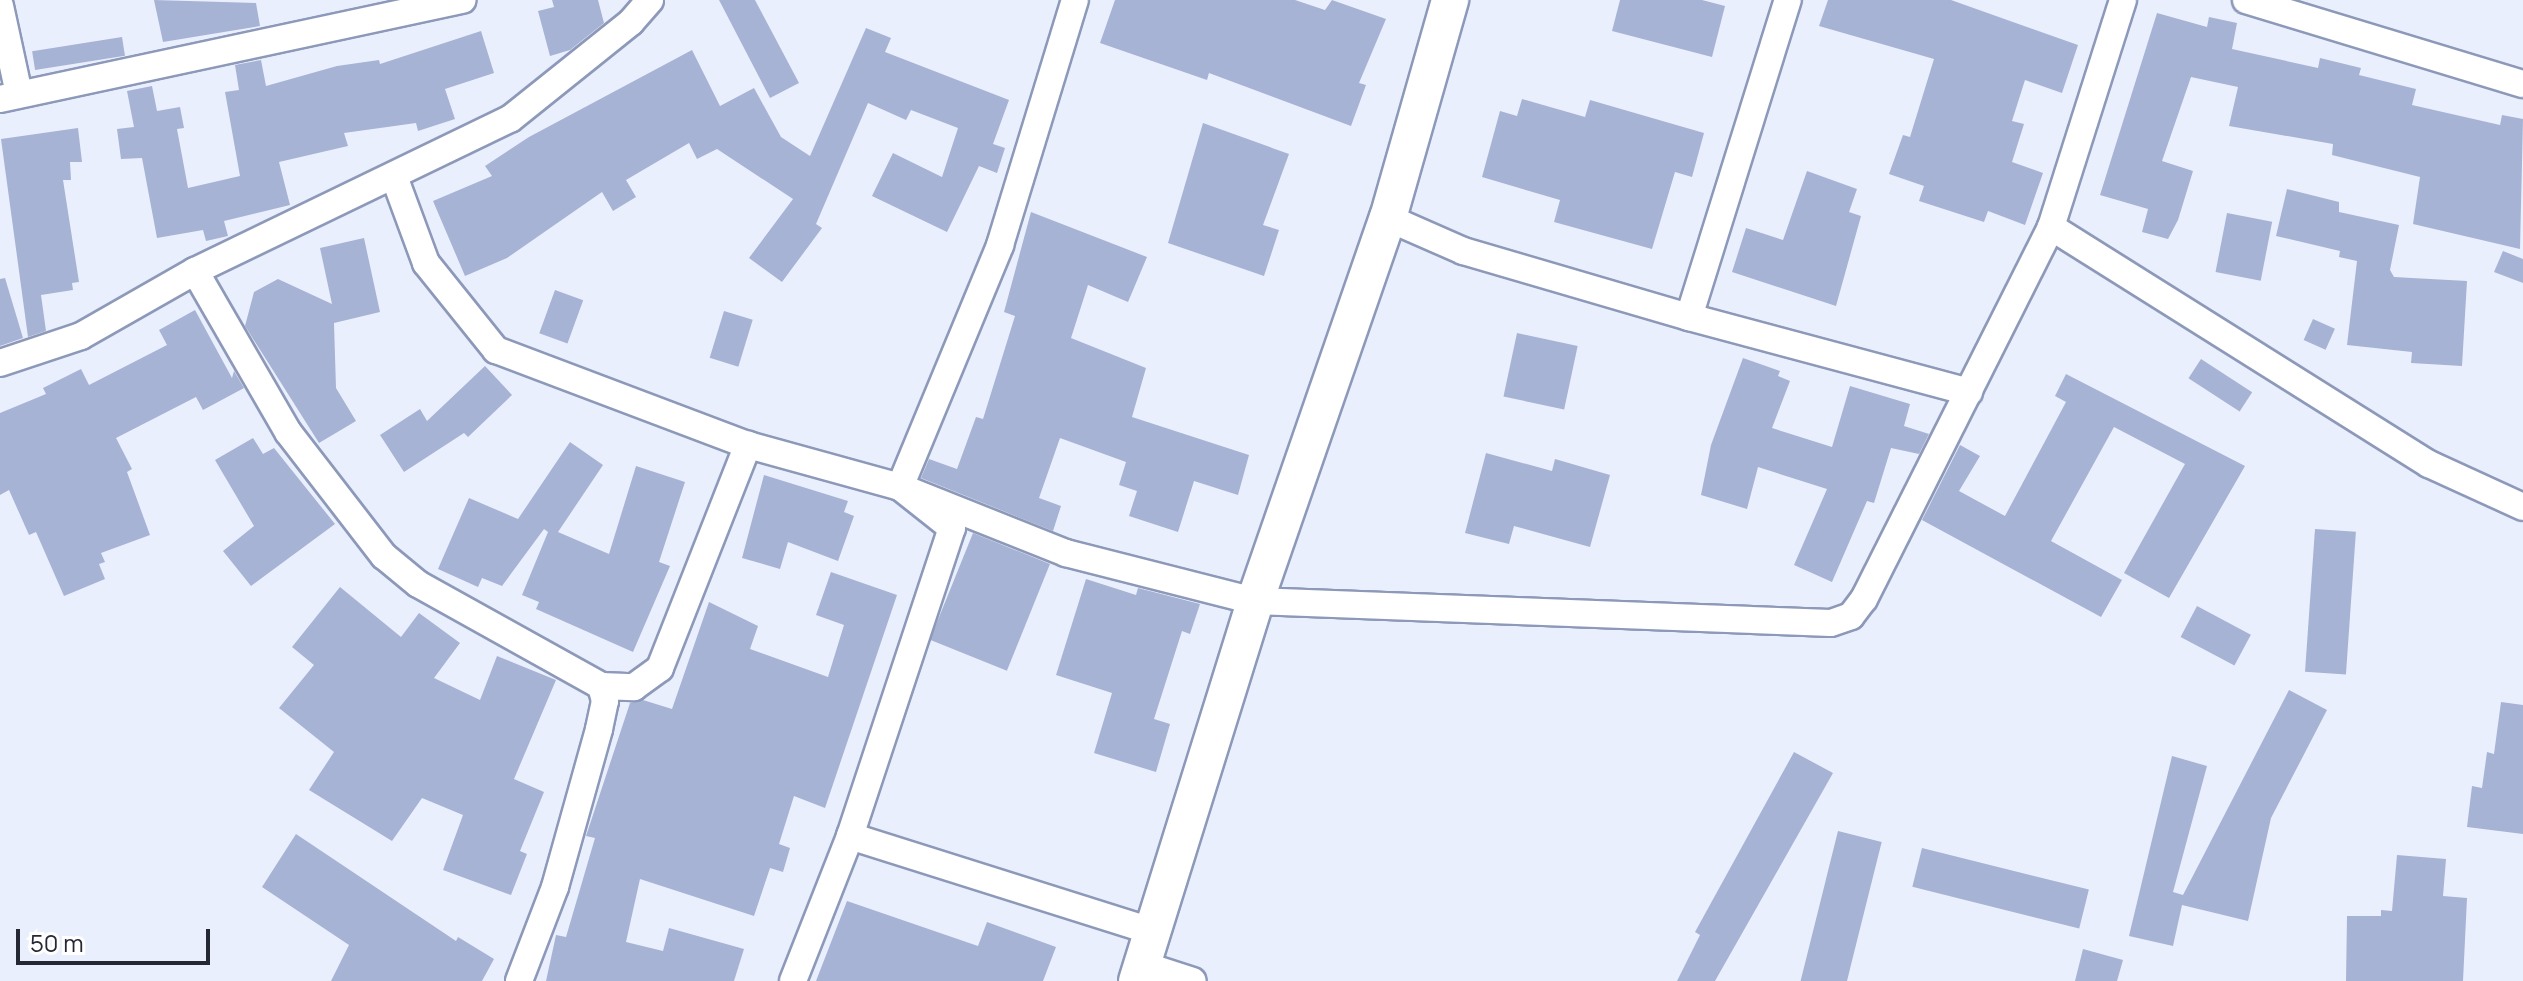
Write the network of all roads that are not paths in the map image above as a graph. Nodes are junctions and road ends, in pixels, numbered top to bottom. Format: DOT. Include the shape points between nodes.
graph roads {
  1 [pos="463,0"];
  2 [pos="650,0"];
  3 [pos="1075,0"];
  4 [pos="1450,0"];
  5 [pos="1788,0"];
  6 [pos="2123,0"];
  7 [pos="2246,0"];
  8 [pos="0,6"];
  9 [pos="2523,84"];
  10 [pos="10,96"];
  11 [pos="395,179"];
  12 [pos="1388,218"];
  13 [pos="2051,227"];
  14 [pos="195,271"];
  15 [pos="1689,317"];
  16 [pos="0,363"];
  17 [pos="1969,392"];
  18 [pos="748,445"];
  19 [pos="900,487"];
  20 [pos="2523,507"];
  21 [pos="1255,601"];
  22 [pos="601,686"];
  23 [pos="850,836"];
  24 [pos="1145,959"];
  25 [pos="519,981"];
  26 [pos="793,981"];
  27 [pos="1193,981"];
  1 -- 10 [label="street"];
  2 -- 11 [label="street" via="631,22 510,119"];
  3 -- 19 [label="street" via="1000,245"];
  4 -- 12 [label="main road"];
  5 -- 15 [label="street"];
  6 -- 13 [label="street"];
  7 -- 9 [label="street"];
  8 -- 10 [label="street"];
  11 -- 14 [label="street"];
  11 -- 18 [label="street" via="426,263 496,350"];
  12 -- 15 [label="street" via="1463,251"];
  12 -- 21 [label="main road"];
  13 -- 17 [label="street"];
  13 -- 20 [label="street" via="2429,464"];
  14 -- 16 [label="street" via="81,336"];
  14 -- 22 [label="street" via="288,432 384,556 418,584"];
  15 -- 17 [label="street"];
  17 -- 21 [label="street" via="1864,599 1843,620"];
  18 -- 19 [label="street"];
  18 -- 22 [label="street" via="660,668 634,687"];
  19 -- 21 [label="street" via="1066,553"];
  19 -- 23 [label="street" via="952,528"];
  21 -- 24 [label="main road"];
  22 -- 25 [label="street" via="605,701 599,729 555,887"];
  23 -- 24 [label="street"];
  23 -- 26 [label="street"];
  24 -- 27 [label="street"];
}
